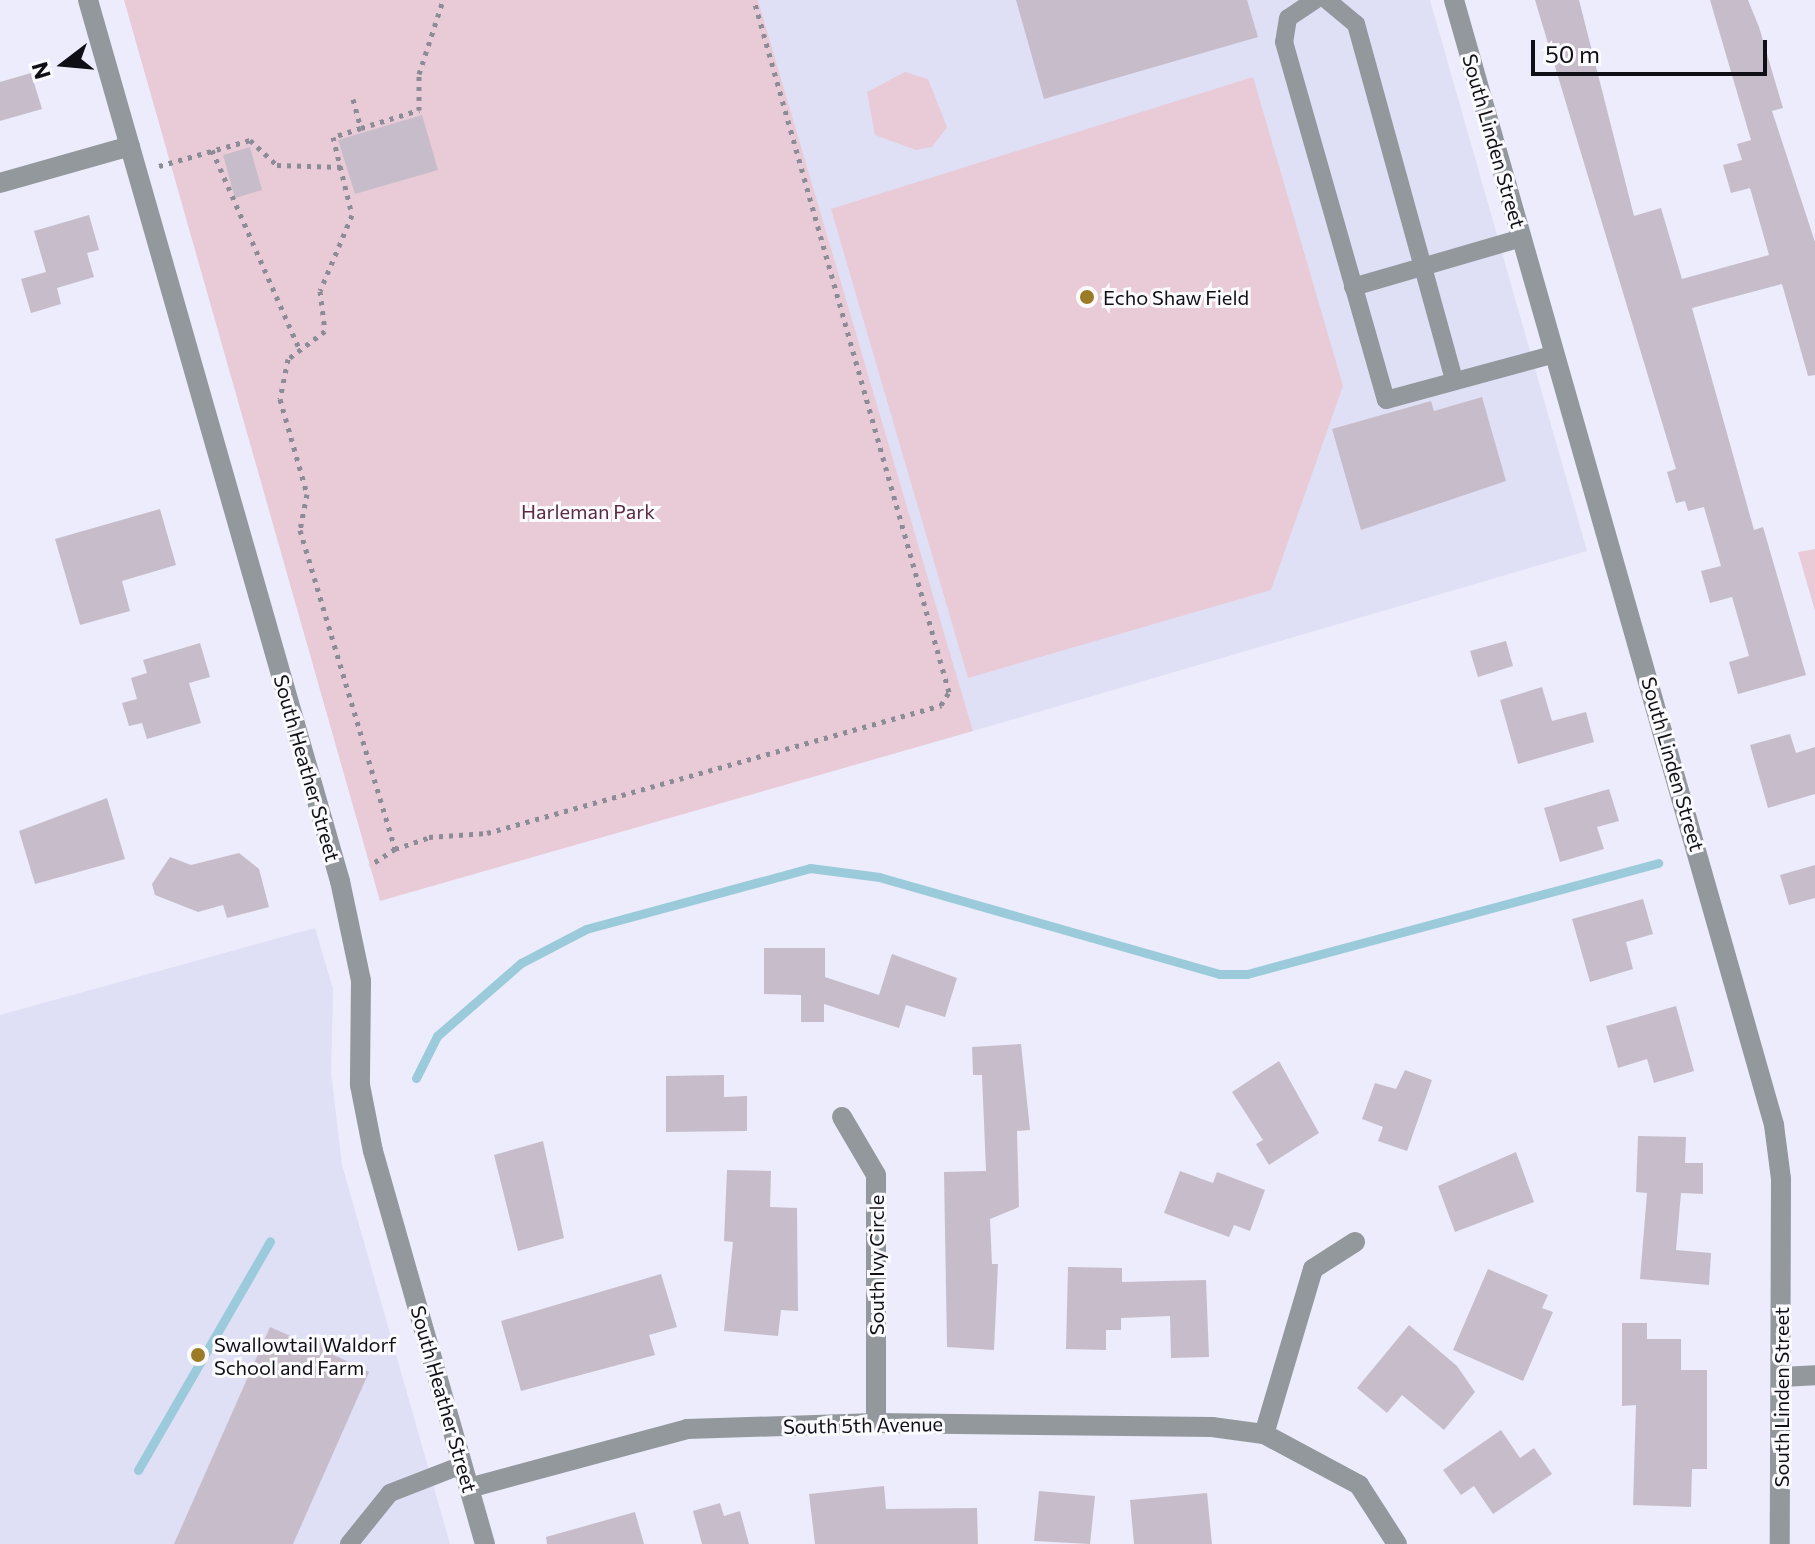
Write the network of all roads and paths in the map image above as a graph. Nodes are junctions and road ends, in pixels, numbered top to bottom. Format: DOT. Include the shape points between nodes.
graph roads {
  1 [pos="88,0"];
  2 [pos="443,0"];
  3 [pos="754,0"];
  4 [pos="1315,0"];
  5 [pos="1327,0"];
  6 [pos="1454,0"];
  7 [pos="353,99"];
  8 [pos="361,128"];
  9 [pos="130,146"];
  10 [pos="212,150"];
  11 [pos="343,167"];
  12 [pos="138,173"];
  13 [pos="0,183"];
  14 [pos="1522,238"];
  15 [pos="1423,267"];
  16 [pos="1353,287"];
  17 [pos="299,348"];
  18 [pos="1555,354"];
  19 [pos="1454,381"];
  20 [pos="395,849"];
  21 [pos="370,865"];
  22 [pos="842,1117"];
  23 [pos="1355,1242"];
  24 [pos="1815,1375"];
  25 [pos="1782,1377"];
  26 [pos="876,1423"];
  27 [pos="1264,1434"];
  28 [pos="462,1465"];
  29 [pos="469,1488"];
  30 [pos="349,1544"];
  31 [pos="485,1544"];
  32 [pos="1397,1544"];
  33 [pos="1780,1544"];
  1 -- 9 [label="street, South Heather Street"];
  2 -- 8 [label="path" via="419,74 419,110"];
  3 -- 20 [label="path" via="949,692 941,705 502,829 429,837"];
  4 -- 16 [label="lane" via="1295,9 1284,42"];
  5 -- 15 [label="lane" via="1356,24"];
  6 -- 14 [label="street, South Linden Street"];
  7 -- 8 [label="path"];
  8 -- 11 [label="path" via="333,137"];
  9 -- 12 [label="street, South Heather Street"];
  9 -- 13 [label="street"];
  10 -- 11 [label="path" via="250,140 277,165"];
  10 -- 12 [label="path"];
  10 -- 17 [label="path"];
  11 -- 17 [label="path" via="352,197 349,229 323,278 325,331"];
  12 -- 28 [label="street, South Heather Street" via="340,881 361,981 360,1085 373,1151"];
  14 -- 15 [label="lane"];
  14 -- 18 [label="street, South Linden Street"];
  15 -- 16 [label="lane"];
  15 -- 19 [label="lane"];
  16 -- 19 [label="lane" via="1386,400"];
  17 -- 20 [label="path" via="288,359 280,399 307,494 299,525"];
  18 -- 19 [label="lane"];
  18 -- 25 [label="street, South Linden Street" via="1771,1113 1781,1179"];
  20 -- 21 [label="path"];
  22 -- 26 [label="street, South Ivy Circle" via="876,1175"];
  23 -- 27 [label="street" via="1313,1269"];
  24 -- 25 [label="street"];
  25 -- 33 [label="street, South Linden Street"];
  26 -- 27 [label="street, South 5th Avenue" via="1212,1427"];
  26 -- 29 [label="street, South 5th Avenue" via="687,1429"];
  27 -- 32 [label="street" via="1359,1485"];
  28 -- 29 [label="street, South Heather Street"];
  28 -- 30 [label="lane" via="390,1493"];
  29 -- 31 [label="street, South Heather Street"];
}
